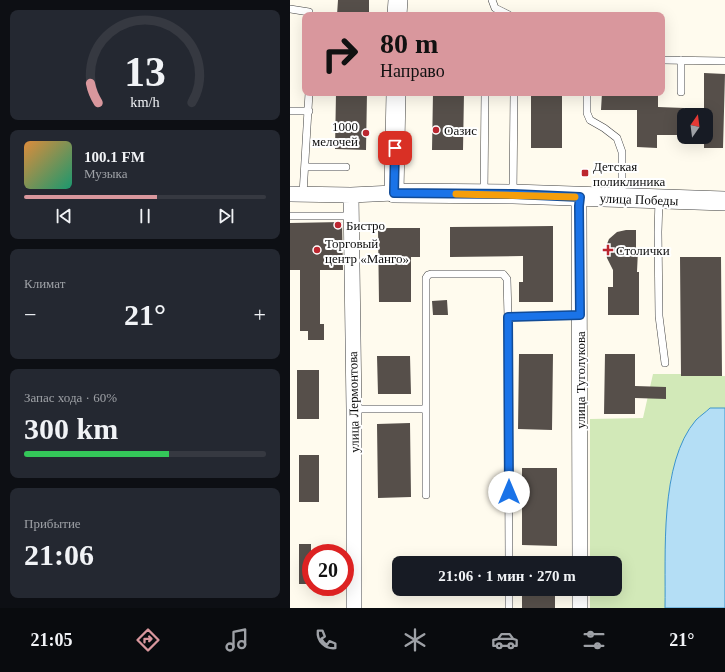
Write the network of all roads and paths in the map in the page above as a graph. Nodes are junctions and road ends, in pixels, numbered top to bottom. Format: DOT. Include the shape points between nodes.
graph roads {
  1 [pos="398,0"];
  2 [pos="492,0"];
  3 [pos="290,9"];
  4 [pos="309,12"];
  5 [pos="397,12"];
  6 [pos="502,12"];
  7 [pos="665,60"];
  8 [pos="681,60"];
  9 [pos="725,61"];
  10 [pos="681,92"];
  11 [pos="309,96"];
  12 [pos="396,96"];
  13 [pos="485,96"];
  14 [pos="514,96"];
  15 [pos="587,96"];
  16 [pos="290,110"];
  17 [pos="309,111"];
  18 [pos="305,167"];
  19 [pos="346,167"];
  20 [pos="394,193"];
  21 [pos="297,194"];
  22 [pos="484,194"];
  23 [pos="513,194"];
  24 [pos="351,195"];
  25 [pos="580,197"];
  26 [pos="622,198"];
  27 [pos="659,199"];
  28 [pos="725,201"];
  29 [pos="290,216"];
  30 [pos="351,216"];
  31 [pos="580,315"];
  32 [pos="508,317"];
  33 [pos="665,363"];
  34 [pos="354,409"];
  35 [pos="426,409"];
  36 [pos="426,495"];
  37 [pos="509,556"];
  38 [pos="580,556"];
  39 [pos="509,596"];
  40 [pos="580,596"];
  41 [pos="354,608"];
  42 [pos="509,608"];
  43 [pos="580,608"];
  1 -- 5 [label="street"];
  2 -- 6 [label="lane" via="495,8"];
  3 -- 4 [label="lane"];
  7 -- 8 [label="lane"];
  8 -- 9 [label="lane"];
  8 -- 10 [label="lane"];
  11 -- 17 [label="lane"];
  12 -- 20 [label="street"];
  13 -- 22 [label="lane"];
  14 -- 23 [label="lane"];
  15 -- 26 [label="lane" via="587,113 590,120 617,138 622,152"];
  16 -- 17 [label="lane"];
  17 -- 18 [label="lane"];
  18 -- 19 [label="lane"];
  18 -- 21 [label="lane"];
  20 -- 22 [label="street, улица Победы"];
  20 -- 24 [label="street, улица Победы"];
  21 -- 24 [label="street, улица Победы"];
  22 -- 23 [label="street, улица Победы"];
  23 -- 25 [label="street, улица Победы"];
  24 -- 30 [label="street, улица Лермонтова"];
  25 -- 26 [label="street, улица Победы"];
  25 -- 31 [label="street, улица Туголукова"];
  26 -- 27 [label="street, улица Победы"];
  27 -- 28 [label="street, улица Победы"];
  27 -- 33 [label="lane" via="659,316"];
  29 -- 30 [label="lane"];
  30 -- 34 [label="street, улица Лермонтова"];
  31 -- 32 [label="lane"];
  31 -- 38 [label="street, улица Туголукова"];
  32 -- 35 [label="lane" via="507,279 503,274 428,275"];
  32 -- 37 [label="lane"];
  34 -- 35 [label="lane"];
  34 -- 41 [label="street, улица Лермонтова"];
  35 -- 36 [label="lane"];
  39 -- 42 [label="lane"];
  40 -- 43 [label="street"];
}
